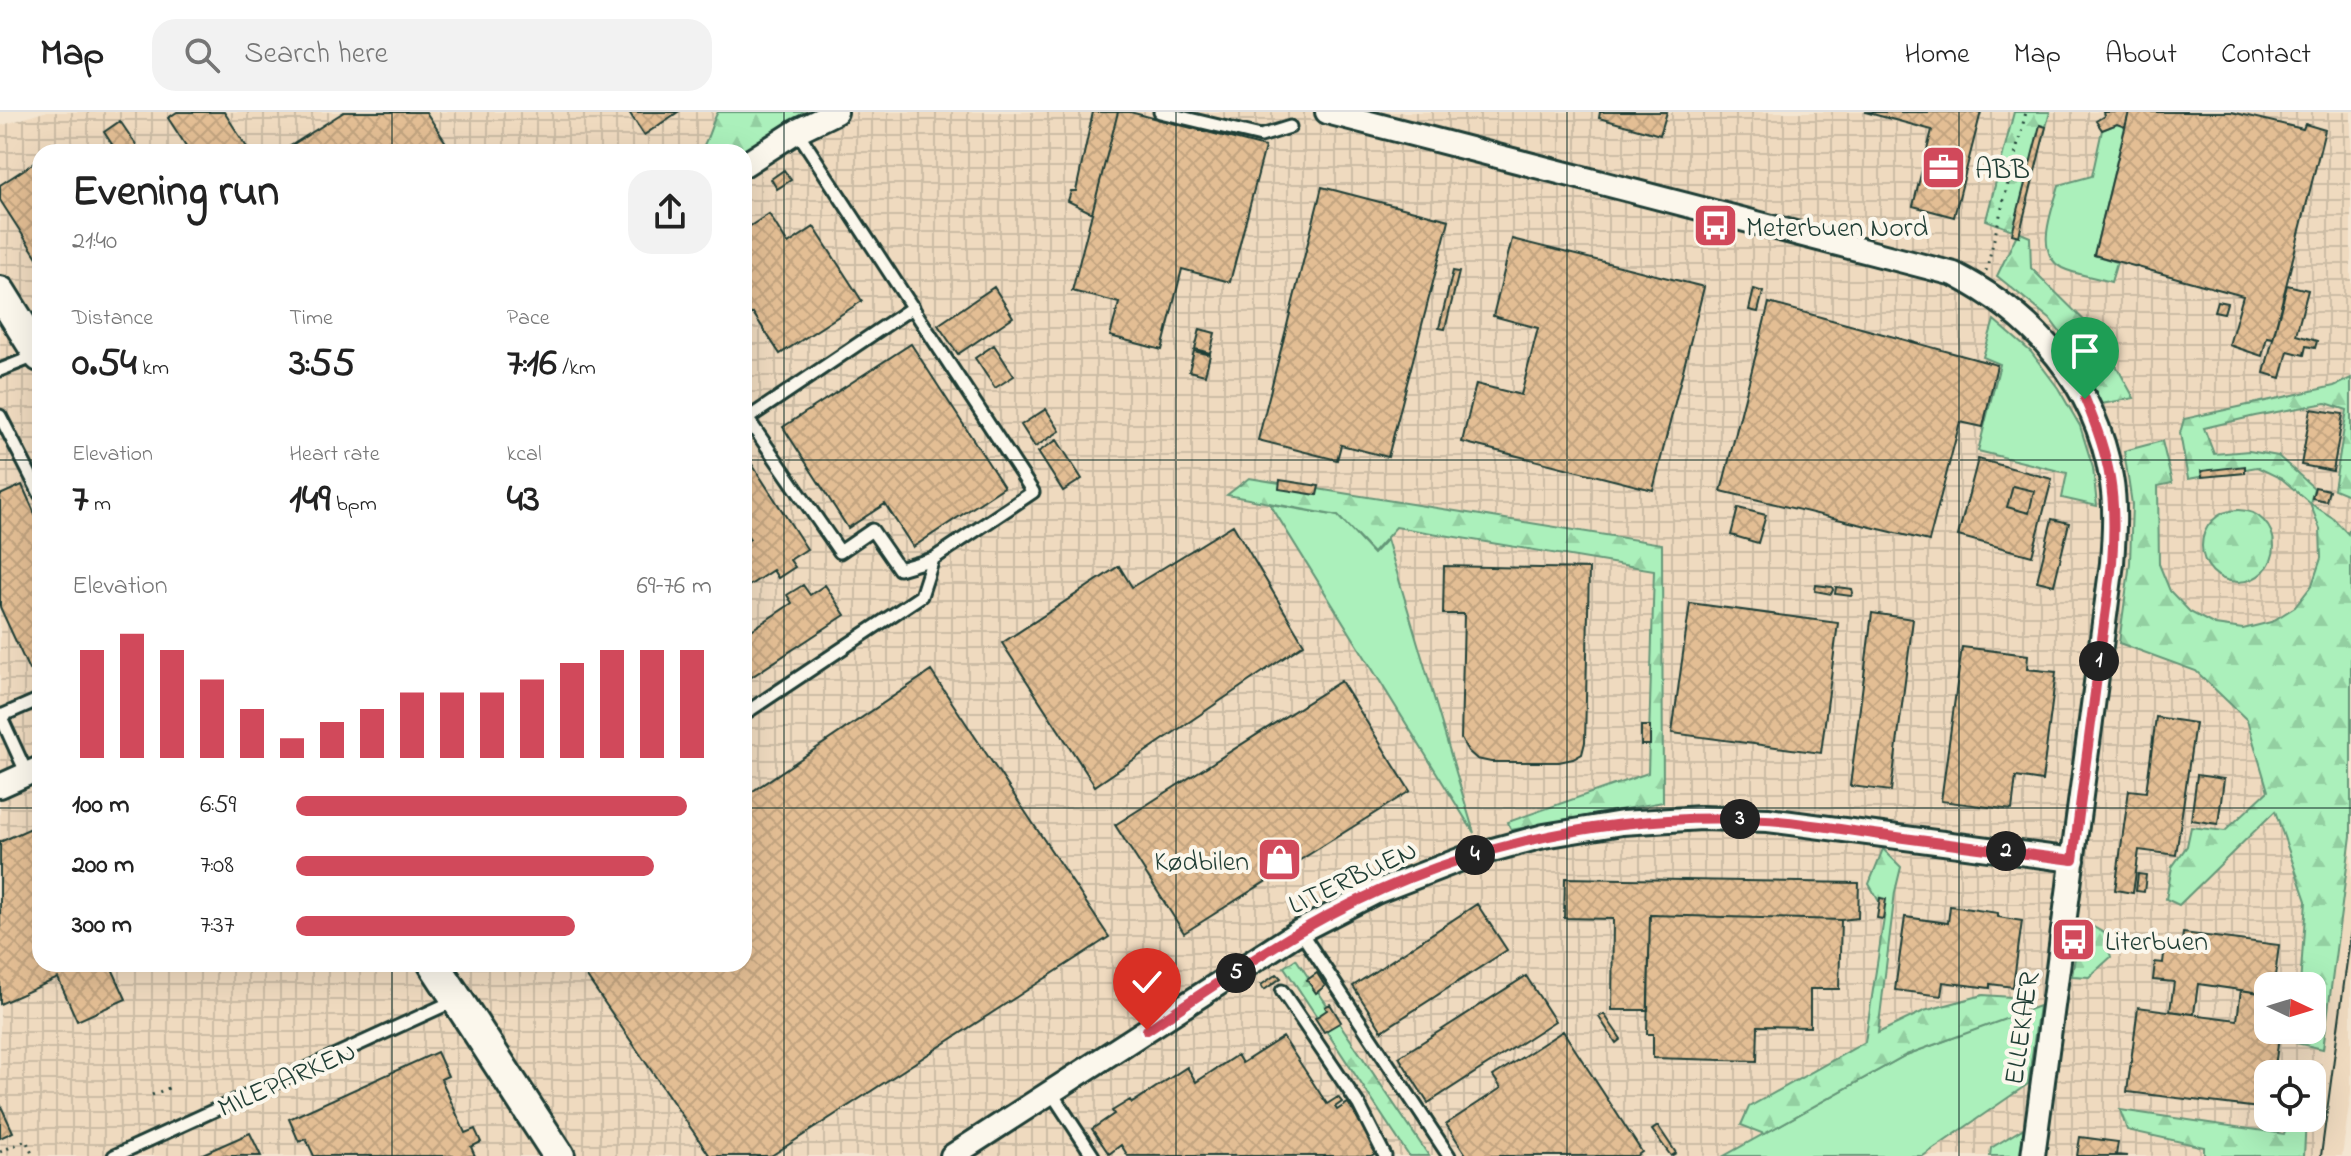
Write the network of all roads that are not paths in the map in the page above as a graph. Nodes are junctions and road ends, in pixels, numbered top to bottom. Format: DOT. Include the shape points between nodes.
graph roads {
  1 [pos="836,112"];
  2 [pos="1160,112"];
  3 [pos="1327,112"];
  4 [pos="1290,127"];
  5 [pos="797,131"];
  6 [pos="752,160"];
  7 [pos="913,307"];
  8 [pos="6,308"];
  9 [pos="32,344"];
  10 [pos="32,358"];
  11 [pos="0,370"];
  12 [pos="752,415"];
  13 [pos="0,416"];
  14 [pos="752,427"];
  15 [pos="32,478"];
  16 [pos="933,559"];
  17 [pos="32,702"];
  18 [pos="752,709"];
  19 [pos="0,716"];
  20 [pos="32,769"];
  21 [pos="32,771"];
  22 [pos="0,786"];
  23 [pos="2073,860"];
  24 [pos="1300,931"];
  25 [pos="439,972"];
  26 [pos="1282,991"];
  27 [pos="457,1000"];
  28 [pos="1051,1092"];
  29 [pos="114,1156"];
  30 [pos="559,1156"];
  31 [pos="952,1156"];
  32 [pos="1093,1156"];
  33 [pos="1385,1156"];
  34 [pos="1449,1156"];
  35 [pos="2033,1156"];
  1 -- 5 [label="street"];
  2 -- 4 [label="lane" via="1261,136"];
  3 -- 23 [label="street, ELLEKÆR" via="1954,274 2032,328 2085,399 2111,476 2115,520"];
  5 -- 6 [label="street"];
  5 -- 7 [label="lane"];
  7 -- 12 [label="lane"];
  7 -- 16 [label="lane" via="1033,492"];
  8 -- 9 [label="street"];
  10 -- 11 [label="lane"];
  13 -- 15 [label="lane"];
  14 -- 16 [label="lane" via="840,552 872,530 899,569"];
  16 -- 18 [label="lane" via="921,596"];
  17 -- 19 [label="lane"];
  19 -- 20 [label="lane"];
  21 -- 22 [label="street"];
  23 -- 24 [label="street, LITERBUEN" via="1768,820 1622,823 1544,836 1467,857 1376,892"];
  23 -- 35 [label="street, ELLEKÆR"];
  24 -- 28 [label="street, LITERBUEN"];
  24 -- 34 [label="lane"];
  25 -- 27 [label="street"];
  26 -- 33 [label="lane" via="1359,1105"];
  27 -- 29 [label="lane, MILEPARKEN"];
  27 -- 30 [label="street"];
  28 -- 31 [label="street, LITERBUEN"];
  28 -- 32 [label="lane"];
}
